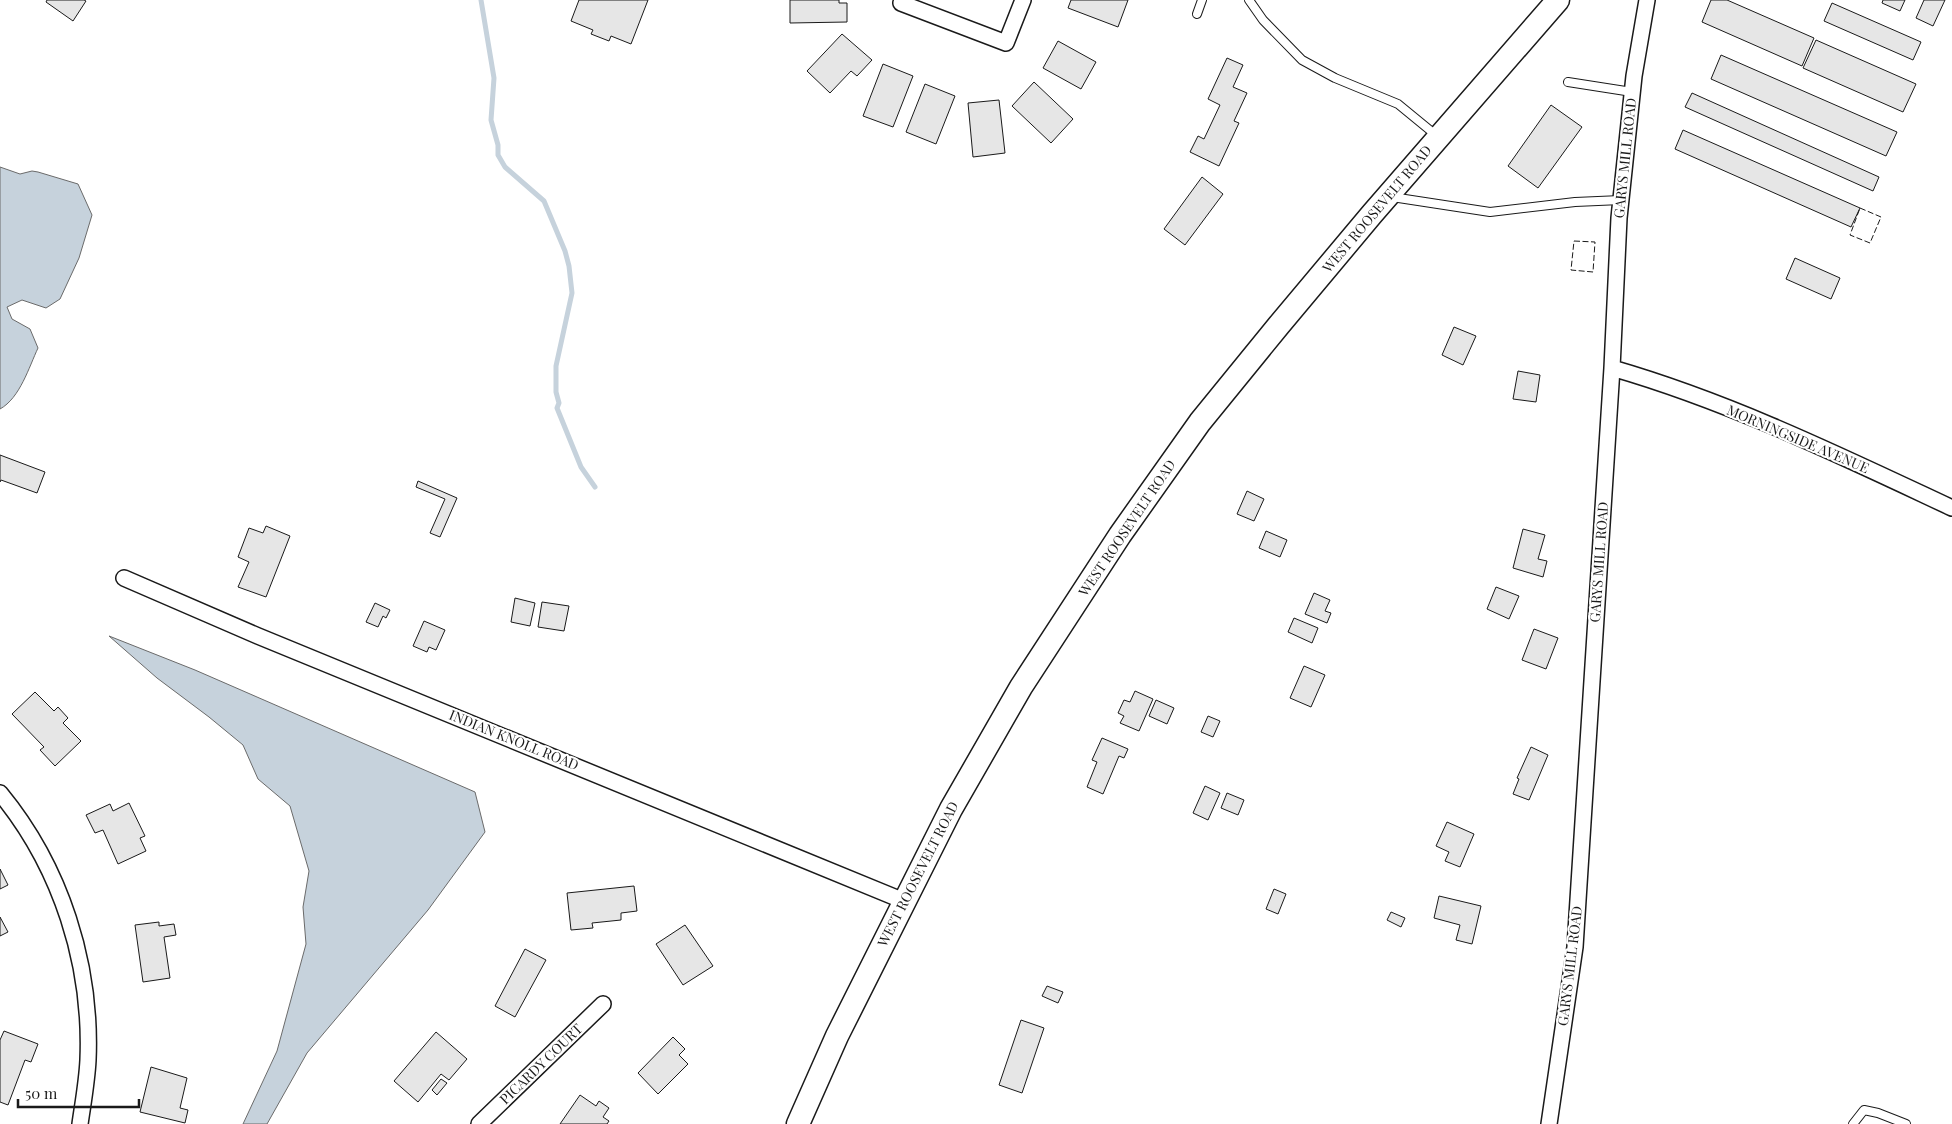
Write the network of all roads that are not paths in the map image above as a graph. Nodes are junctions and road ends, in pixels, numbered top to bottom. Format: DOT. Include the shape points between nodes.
graph roads {
  1 [pos="1023,0"];
  2 [pos="1202,0"];
  3 [pos="1249,0"];
  4 [pos="1558,0"];
  5 [pos="1647,0"];
  6 [pos="901,3"];
  7 [pos="1197,14"];
  8 [pos="1568,82"];
  9 [pos="1632,92"];
  10 [pos="1438,137"];
  11 [pos="1387,196"];
  12 [pos="1621,200"];
  13 [pos="1612,368"];
  14 [pos="1952,508"];
  15 [pos="124,578"];
  16 [pos="0,793"];
  17 [pos="904,901"];
  18 [pos="603,1004"];
  19 [pos="80,1124"];
  20 [pos="479,1124"];
  21 [pos="798,1124"];
  22 [pos="1549,1124"];
  23 [pos="1853,1124"];
  24 [pos="1906,1124"];
  1 -- 6 [label="street" via="1006,43"];
  2 -- 7 [label="lane"];
  3 -- 10 [label="lane" via="1263,20 1302,60 1335,78 1398,104"];
  4 -- 10 [label="main road, WEST ROOSEVELT ROAD"];
  5 -- 9 [label="street, GARYS MILL ROAD"];
  8 -- 9 [label="lane"];
  9 -- 12 [label="street, GARYS MILL ROAD"];
  10 -- 11 [label="main road, WEST ROOSEVELT ROAD"];
  11 -- 12 [label="lane" via="1490,212"];
  11 -- 17 [label="main road, WEST ROOSEVELT ROAD" via="1200,422 1120,535 1020,687 950,809"];
  12 -- 13 [label="street, GARYS MILL ROAD"];
  13 -- 14 [label="street, MORNINGSIDE AVENUE" via="1776,426"];
  13 -- 22 [label="street, GARYS MILL ROAD" via="1575,948"];
  15 -- 17 [label="street, INDIAN KNOLL ROAD"];
  16 -- 19 [label="street" via="39,851 62,895 76,946 88,1030 86,1087"];
  17 -- 21 [label="main road, WEST ROOSEVELT ROAD" via="836,1036"];
  18 -- 20 [label="street, PICARDY COURT"];
  23 -- 24 [label="lane" via="1864,1110"];
}
